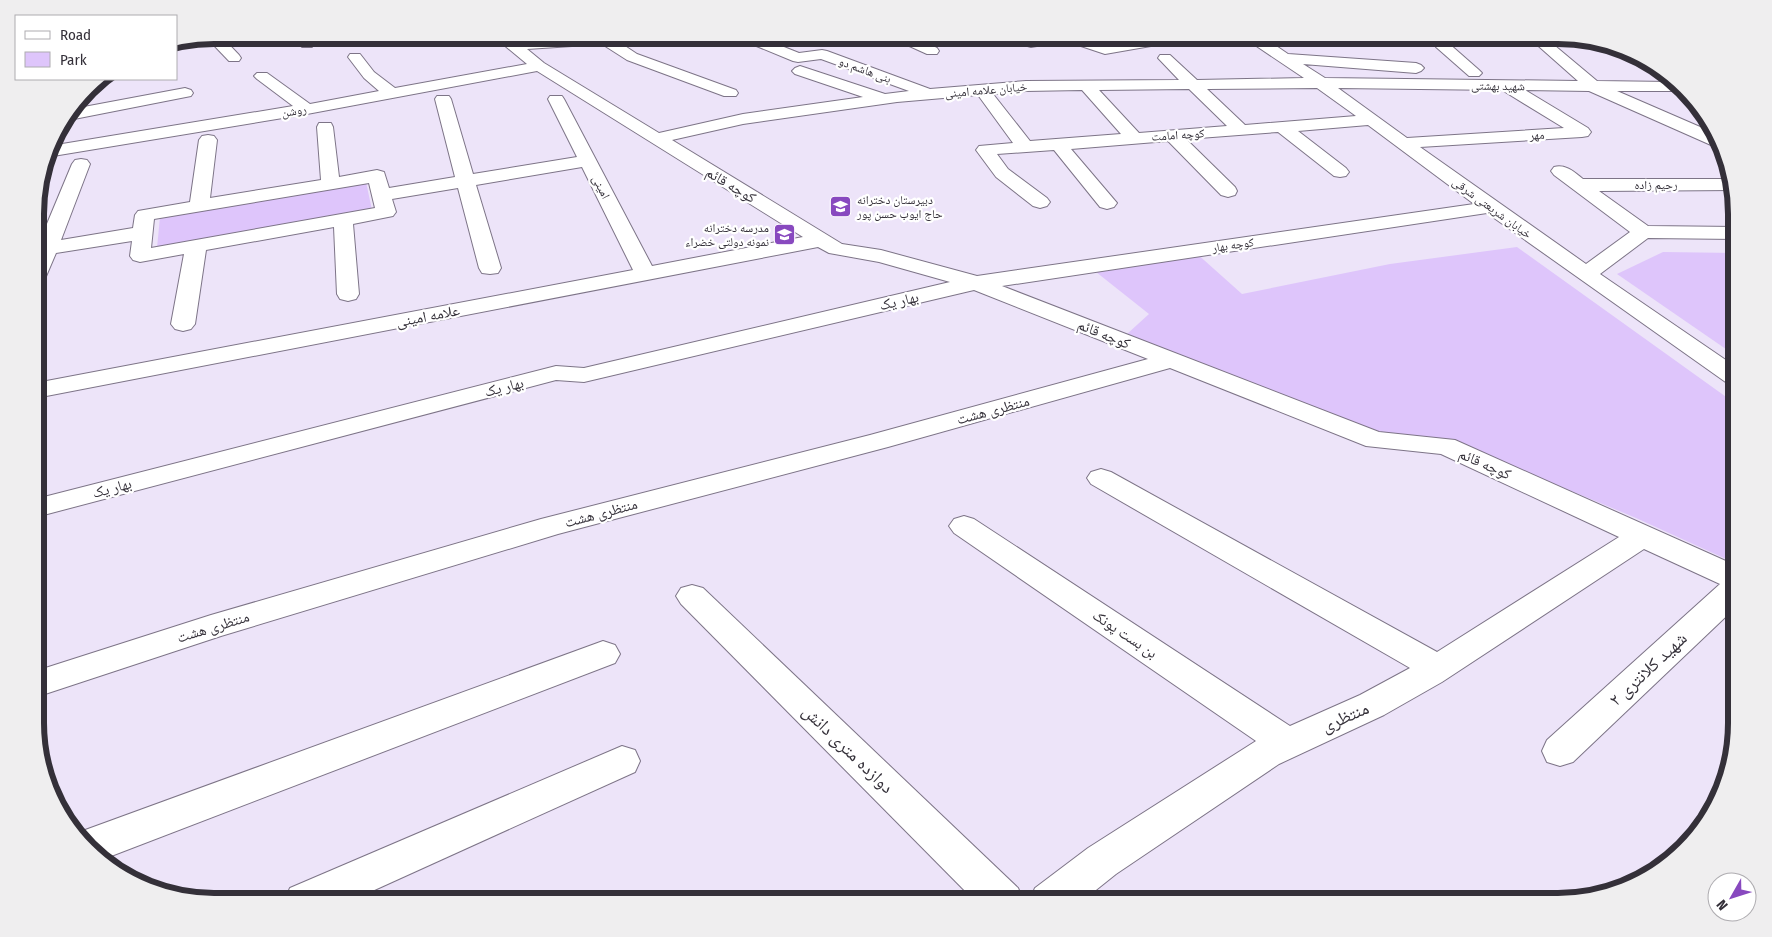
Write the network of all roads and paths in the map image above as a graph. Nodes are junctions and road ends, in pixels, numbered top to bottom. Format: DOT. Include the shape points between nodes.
graph roads {
  1 [pos="221,44"];
  2 [pos="536,44"];
  3 [pos="612,44"];
  4 [pos="764,44"];
  5 [pos="917,44"];
  6 [pos="1087,44"];
  7 [pos="1139,44"];
  8 [pos="1264,44"];
  9 [pos="1441,44"];
  10 [pos="1544,44"];
  11 [pos="509,46"];
  12 [pos="932,51"];
  13 [pos="355,57"];
  14 [pos="234,58"];
  15 [pos="1165,58"];
  16 [pos="1284,58"];
  17 [pos="539,66"];
  18 [pos="800,71"];
  19 [pos="1474,73"];
  20 [pos="262,76"];
  21 [pos="1321,83"];
  22 [pos="1194,84"];
  23 [pos="1086,86"];
  24 [pos="1506,86"];
  25 [pos="1551,86"];
  26 [pos="1597,87"];
  27 [pos="1671,87"];
  28 [pos="982,90"];
  29 [pos="185,92"];
  30 [pos="390,93"];
  31 [pos="730,93"];
  32 [pos="932,94"];
  33 [pos="1680,96"];
  34 [pos="443,99"];
  35 [pos="556,99"];
  36 [pos="885,99"];
  37 [pos="307,109"];
  38 [pos="77,113"];
  39 [pos="1371,120"];
  40 [pos="325,127"];
  41 [pos="1282,127"];
  42 [pos="1241,130"];
  43 [pos="1172,135"];
  44 [pos="1134,138"];
  45 [pos="1709,138"];
  46 [pos="655,139"];
  47 [pos="208,140"];
  48 [pos="1403,143"];
  49 [pos="1058,144"];
  50 [pos="1025,147"];
  51 [pos="56,151"];
  52 [pos="588,161"];
  53 [pos="81,164"];
  54 [pos="1560,171"];
  55 [pos="1340,172"];
  56 [pos="465,181"];
  57 [pos="331,184"];
  58 [pos="1578,185"];
  59 [pos="1726,185"];
  60 [pos="1228,191"];
  61 [pos="381,195"];
  62 [pos="1040,202"];
  63 [pos="1107,203"];
  64 [pos="200,206"];
  65 [pos="1490,207"];
  66 [pos="343,220"];
  67 [pos="1643,232"];
  68 [pos="143,233"];
  69 [pos="1728,233"];
  70 [pos="821,240"];
  71 [pos="44,243"];
  72 [pos="196,246"];
  73 [pos="44,249"];
  74 [pos="490,268"];
  75 [pos="646,274"];
  76 [pos="1586,274"];
  77 [pos="976,283"];
  78 [pos="348,294"];
  79 [pos="184,324"];
  80 [pos="1172,360"];
  81 [pos="1728,372"];
  82 [pos="44,389"];
  83 [pos="1101,478"];
  84 [pos="44,506"];
  85 [pos="964,526"];
  86 [pos="1644,535"];
  87 [pos="1728,575"];
  88 [pos="1728,595"];
  89 [pos="692,596"];
  90 [pos="603,654"];
  91 [pos="1438,668"];
  92 [pos="44,681"];
  93 [pos="1287,743"];
  94 [pos="1560,751"];
  95 [pos="622,761"];
  96 [pos="96,845"];
  97 [pos="324,893"];
  98 [pos="995,893"];
  99 [pos="1061,893"];
  1 -- 14 [label="street"];
  2 -- 11 [label="street"];
  3 -- 31 [label="street" via="632,57"];
  4 -- 32 [label="street, بنی هاشم دو" via="798,58 822,54"];
  5 -- 12 [label="street"];
  6 -- 7 [label="street" via="1105,50"];
  8 -- 16 [label="street, خیابان شریعتی شرقی"];
  9 -- 19 [label="street"];
  10 -- 26 [label="street"];
  11 -- 17 [label="street, کوچه قائم"];
  13 -- 30 [label="street" via="369,75"];
  15 -- 22 [label="street"];
  16 -- 19 [label="street"];
  16 -- 21 [label="street, خیابان شریعتی شرقی"];
  17 -- 30 [label="street, روشن"];
  17 -- 46 [label="street, کوچه قائم"];
  18 -- 36 [label="street"];
  19 -- 25 [label="street" via="1519,76"];
  20 -- 37 [label="street"];
  21 -- 22 [label="street, خیابان علامه امینی"];
  21 -- 24 [label="street, شهید بهشتی"];
  21 -- 39 [label="street, خیابان شریعتی شرقی"];
  22 -- 23 [label="street, خیابان علامه امینی"];
  22 -- 42 [label="street"];
  23 -- 28 [label="street, خیابان علامه امینی"];
  23 -- 44 [label="street"];
  24 -- 25 [label="street, شهید بهشتی"];
  24 -- 48 [label="street, مهر" via="1582,132"];
  25 -- 26 [label="street, شهید بهشتی"];
  26 -- 27 [label="street, شهید بهشتی"];
  26 -- 33 [label="street"];
  26 -- 45 [label="street"];
  28 -- 32 [label="street, خیابان علامه امینی"];
  28 -- 50 [label="street"];
  29 -- 38 [label="street"];
  30 -- 37 [label="street, روشن"];
  32 -- 36 [label="street, خیابان علامه امینی"];
  34 -- 56 [label="street"];
  35 -- 52 [label="street, امینی"];
  36 -- 46 [label="street, خیابان علامه امینی" via="743,119"];
  37 -- 51 [label="street, روشن"];
  39 -- 41 [label="street, کوچه امامت"];
  39 -- 48 [label="street, خیابان شریعتی شرقی"];
  40 -- 57 [label="street"];
  41 -- 42 [label="street, کوچه امامت"];
  41 -- 55 [label="street"];
  42 -- 43 [label="street, کوچه امامت"];
  43 -- 44 [label="street, کوچه امامت"];
  43 -- 60 [label="street"];
  44 -- 49 [label="street, کوچه امامت"];
  46 -- 70 [label="street, کوچه قائم"];
  47 -- 64 [label="street"];
  48 -- 65 [label="street, خیابان شریعتی شرقی"];
  49 -- 50 [label="street, کوچه امامت"];
  49 -- 63 [label="street"];
  50 -- 62 [label="street, کوچه امامت" via="986,150 1002,173"];
  52 -- 56 [label="street"];
  52 -- 75 [label="street, امینی"];
  53 -- 71 [label="street"];
  54 -- 58 [label="street"];
  56 -- 61 [label="street"];
  56 -- 74 [label="street"];
  57 -- 61 [label="street" via="377,176"];
  57 -- 64 [label="street"];
  58 -- 59 [label="street, رحیم زاده"];
  58 -- 67 [label="street"];
  61 -- 66 [label="street" via="386,212"];
  64 -- 68 [label="street" via="145,215"];
  65 -- 76 [label="street, خیابان شریعتی شرقی"];
  65 -- 77 [label="street, کوچه بهار"];
  66 -- 72 [label="street"];
  66 -- 78 [label="street"];
  67 -- 69 [label="street"];
  67 -- 76 [label="street"];
  68 -- 72 [label="street" via="140,256"];
  68 -- 73 [label="street"];
  70 -- 75 [label="street, علامه امینی"];
  70 -- 77 [label="street, کوچه قائم" via="836,249 881,256"];
  72 -- 79 [label="street"];
  75 -- 82 [label="street, علامه امینی"];
  76 -- 81 [label="street, خیابان شریعتی شرقی"];
  77 -- 80 [label="street, کوچه قائم"];
  77 -- 84 [label="street, بهار یک" via="584,375 556,373"];
  80 -- 86 [label="street, کوچه قائم" via="1375,440 1446,446"];
  80 -- 92 [label="street, منتظری هشت" via="879,441 551,526"];
  83 -- 91 [label="street"];
  85 -- 93 [label="street, بن بست پونک"];
  86 -- 87 [label="street, کوچه قائم"];
  86 -- 91 [label="street, منتظری"];
  88 -- 94 [label="street, شهید کلانتری ۲"];
  89 -- 98 [label="street, دوازده متری دانش"];
  90 -- 96 [label="street"];
  91 -- 93 [label="street, منتظری" via="1372,705"];
  93 -- 99 [label="street, منتظری" via="1249,763"];
  95 -- 97 [label="street"];
}
